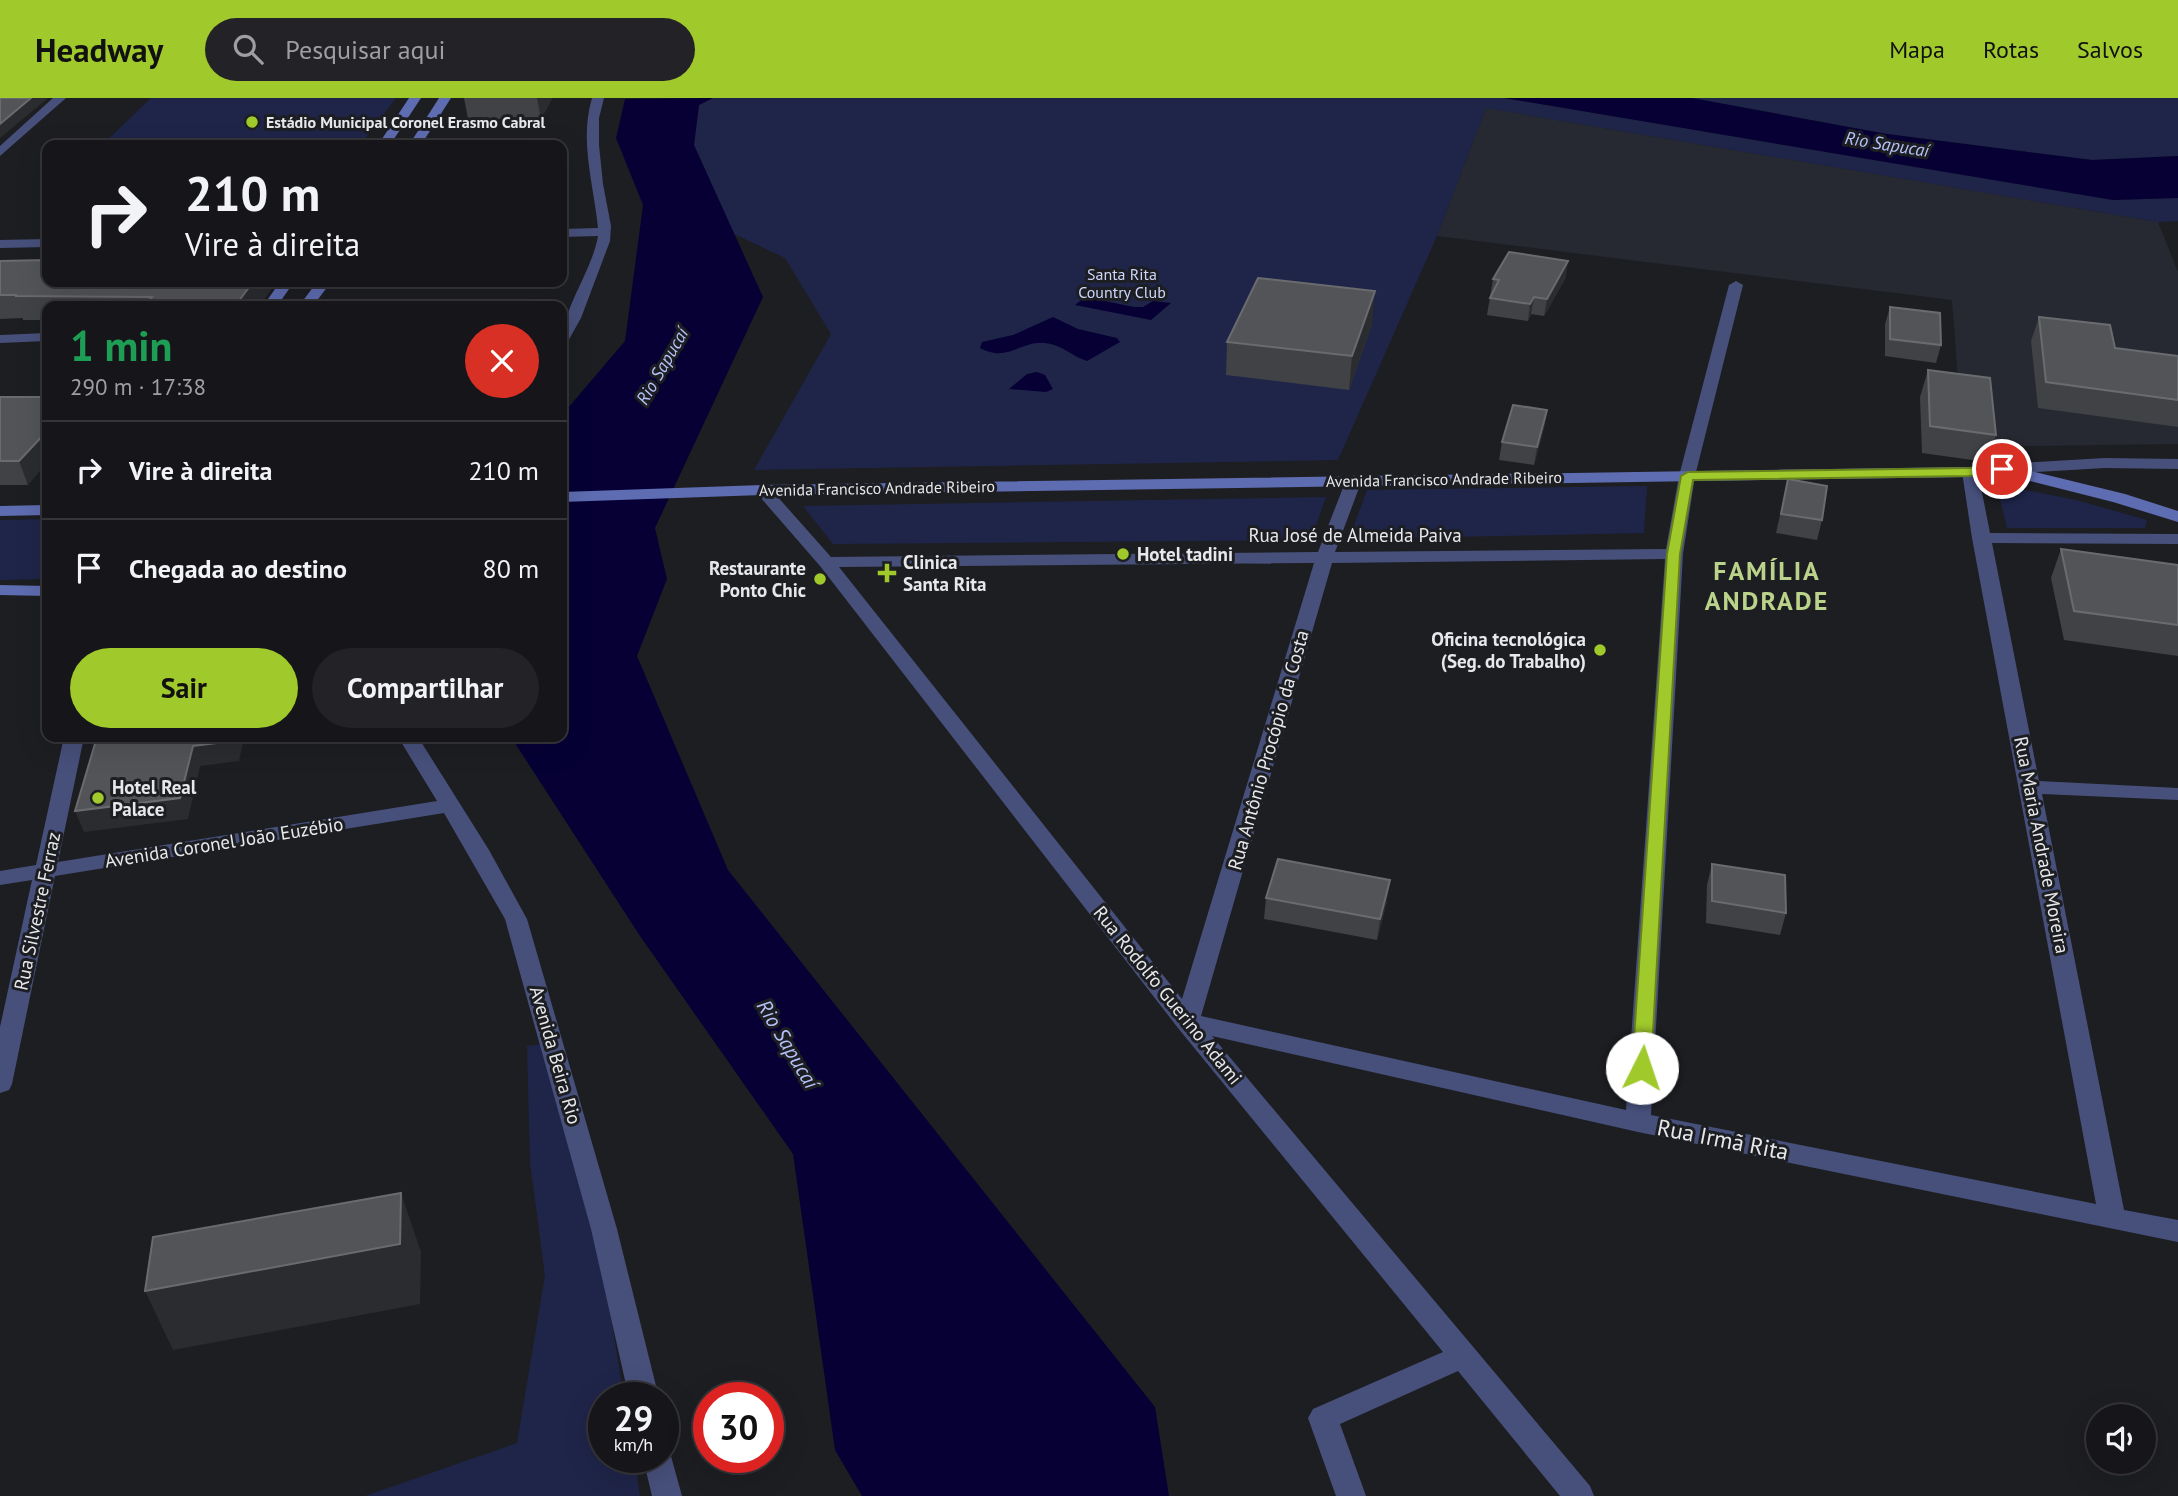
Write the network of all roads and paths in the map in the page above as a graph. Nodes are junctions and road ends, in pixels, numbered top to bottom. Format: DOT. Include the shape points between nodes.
graph roads {
  1 [pos="60,98"];
  2 [pos="415,98"];
  3 [pos="446,98"];
  4 [pos="598,98"];
  5 [pos="387,140"];
  6 [pos="418,140"];
  7 [pos="0,152"];
  8 [pos="605,232"];
  9 [pos="567,233"];
  10 [pos="42,243"];
  11 [pos="0,244"];
  12 [pos="1736,285"];
  13 [pos="568,323"];
  14 [pos="42,337"];
  15 [pos="0,339"];
  16 [pos="2178,464"];
  17 [pos="2002,469"];
  18 [pos="1969,472"];
  19 [pos="1688,476"];
  20 [pos="1354,480"];
  21 [pos="762,490"];
  22 [pos="567,497"];
  23 [pos="42,510"];
  24 [pos="0,511"];
  25 [pos="2178,517"];
  26 [pos="1981,538"];
  27 [pos="2178,539"];
  28 [pos="1674,554"];
  29 [pos="1325,555"];
  30 [pos="826,562"];
  31 [pos="0,590"];
  32 [pos="42,591"];
  33 [pos="73,742"];
  34 [pos="411,742"];
  35 [pos="2032,787"];
  36 [pos="2178,794"];
  37 [pos="448,806"];
  38 [pos="46,871"];
  39 [pos="0,878"];
  40 [pos="1187,1021"];
  41 [pos="0,1084"];
  42 [pos="1638,1122"];
  43 [pos="2112,1218"];
  44 [pos="2178,1231"];
  45 [pos="1465,1355"];
  46 [pos="640,1382"];
  47 [pos="662,1473"];
  48 [pos="667,1496"];
  49 [pos="1351,1496"];
  50 [pos="1579,1496"];
  1 -- 7 [label="street"];
  2 -- 5 [label="main road"];
  3 -- 6 [label="main road"];
  4 -- 8 [label="street" via="592,129"];
  8 -- 9 [label="street"];
  8 -- 13 [label="street"];
  10 -- 11 [label="street"];
  12 -- 19 [label="street"];
  14 -- 15 [label="street"];
  16 -- 17 [label="street"];
  17 -- 18 [label="main road, Avenida Francisco Andrade Ribeiro"];
  17 -- 25 [label="main road, Avenida Francisco Andrade Ribeiro"];
  18 -- 19 [label="main road, Avenida Francisco Andrade Ribeiro"];
  18 -- 26 [label="street, Rua Maria Andrade Moreira"];
  19 -- 20 [label="main road, Avenida Francisco Andrade Ribeiro"];
  19 -- 28 [label="street"];
  20 -- 21 [label="main road, Avenida Francisco Andrade Ribeiro"];
  20 -- 29 [label="street, Rua Antônio Procópio da Costa"];
  21 -- 22 [label="main road, Avenida Francisco Andrade Ribeiro"];
  21 -- 30 [label="street, Rua Rodolfo Guerino Adami"];
  23 -- 24 [label="main road"];
  26 -- 27 [label="street"];
  26 -- 35 [label="street, Rua Maria Andrade Moreira"];
  28 -- 29 [label="street, Rua José de Almeida Paiva"];
  28 -- 42 [label="street"];
  29 -- 30 [label="street, Rua José de Almeida Paiva"];
  29 -- 40 [label="street, Rua Antônio Procópio da Costa"];
  30 -- 40 [label="street, Rua Rodolfo Guerino Adami"];
  31 -- 32 [label="main road"];
  33 -- 38 [label="street, Rua Silvestre Ferraz"];
  34 -- 37 [label="street, Avenida Beira Rio"];
  35 -- 36 [label="street"];
  35 -- 43 [label="street, Rua Maria Andrade Moreira"];
  37 -- 38 [label="street, Avenida Coronel João Euzébio"];
  37 -- 46 [label="street, Avenida Beira Rio" via="494,873 516,919 604,1229"];
  38 -- 39 [label="street, Avenida Coronel João Euzébio"];
  38 -- 41 [label="street, Rua Silvestre Ferraz"];
  40 -- 42 [label="street, Rua Irmã Rita"];
  40 -- 45 [label="street, Rua Rodolfo Guerino Adami"];
  42 -- 43 [label="street, Rua Irmã Rita"];
  43 -- 44 [label="street, Rua Irmã Rita"];
  45 -- 49 [label="street" via="1323,1418"];
  45 -- 50 [label="street, Rua Rodolfo Guerino Adami"];
  47 -- 48 [label="street"];
}
